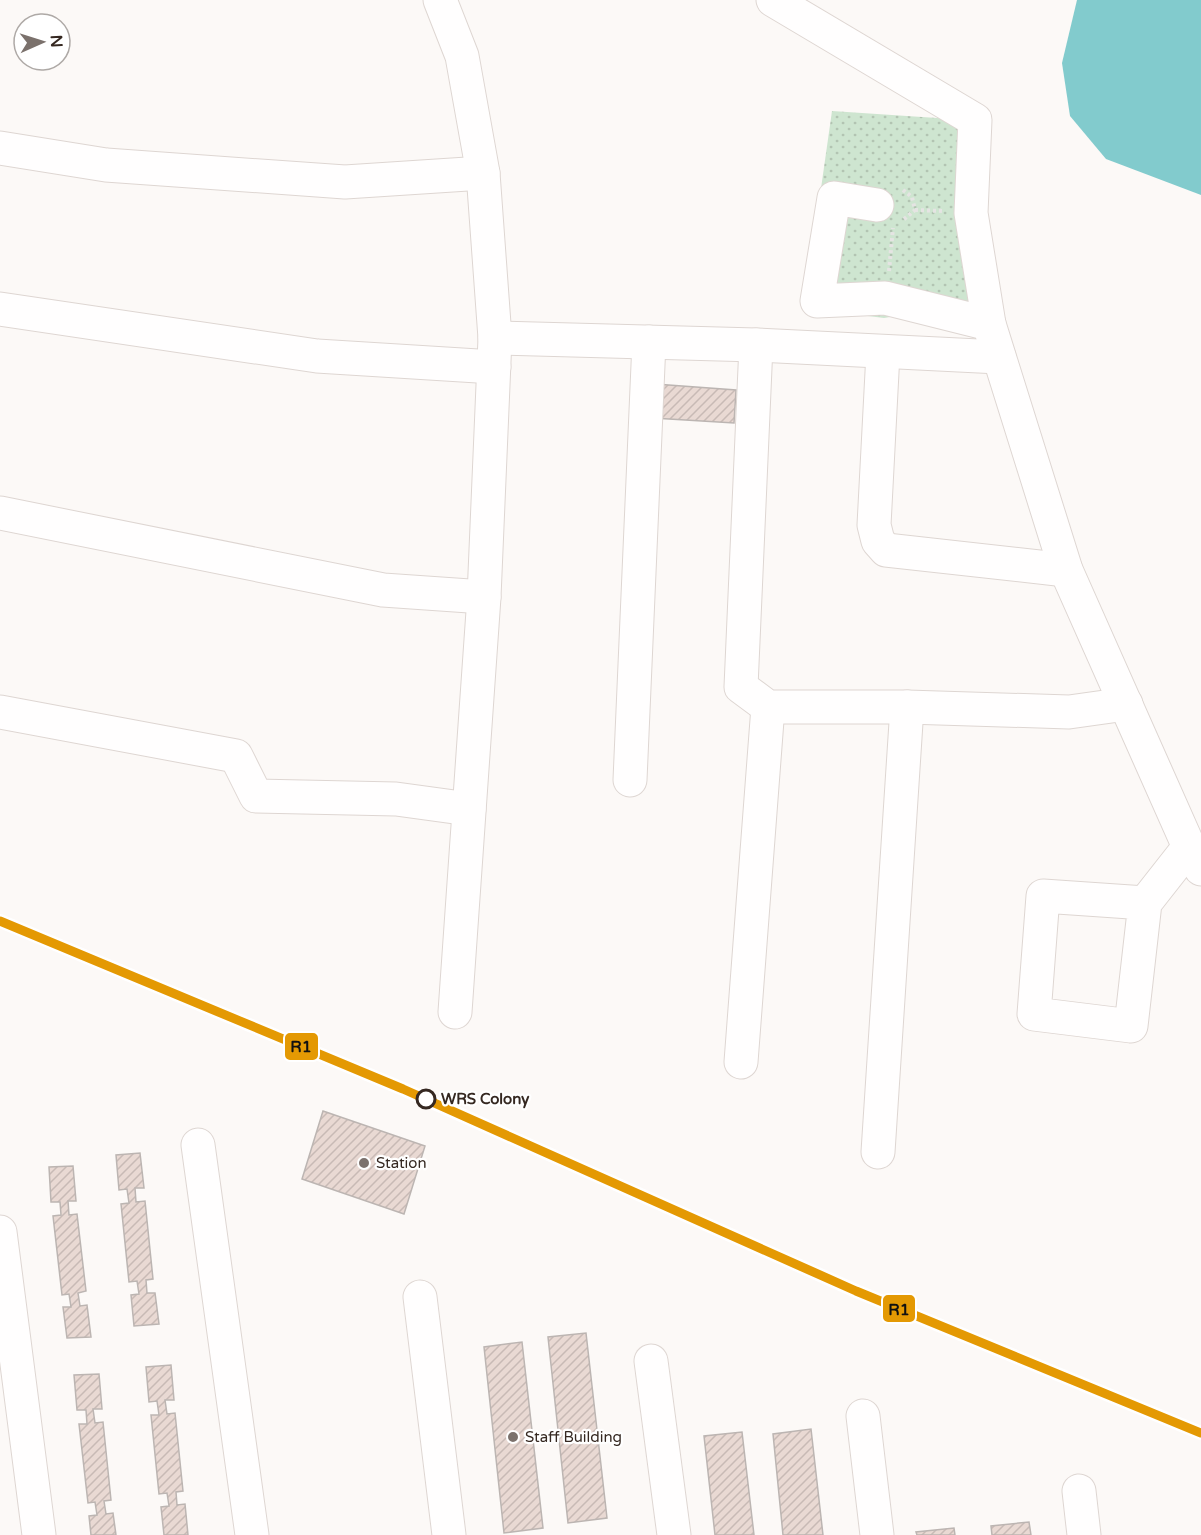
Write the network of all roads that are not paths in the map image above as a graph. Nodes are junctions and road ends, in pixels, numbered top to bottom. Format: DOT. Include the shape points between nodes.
graph roads {
  1 [pos="440,0"];
  2 [pos="773,0"];
  3 [pos="0,148"];
  4 [pos="483,173"];
  5 [pos="885,216"];
  6 [pos="0,309"];
  7 [pos="989,324"];
  8 [pos="649,342"];
  9 [pos="756,345"];
  10 [pos="494,352"];
  11 [pos="883,353"];
  12 [pos="999,357"];
  13 [pos="0,513"];
  14 [pos="1066,570"];
  15 [pos="484,597"];
  16 [pos="1126,704"];
  17 [pos="907,707"];
  18 [pos="768,708"];
  19 [pos="0,712"];
  20 [pos="630,780"];
  21 [pos="469,809"];
  22 [pos="1195,858"];
  23 [pos="1145,903"];
  24 [pos="455,1012"];
  25 [pos="741,1062"];
  26 [pos="198,1144"];
  27 [pos="878,1152"];
  28 [pos="0,1232"];
  29 [pos="420,1297"];
  30 [pos="651,1361"];
  31 [pos="863,1416"];
  32 [pos="1079,1491"];
  33 [pos="39,1535"];
  34 [pos="252,1535"];
  35 [pos="449,1535"];
  36 [pos="674,1535"];
  37 [pos="876,1535"];
  38 [pos="1084,1535"];
  1 -- 4 [label="street" via="462,56"];
  2 -- 7 [label="street" via="975,120 971,213"];
  3 -- 4 [label="street" via="106,165 345,182"];
  4 -- 10 [label="street"];
  5 -- 7 [label="street" via="834,198 817,301 885,298"];
  6 -- 10 [label="street" via="317,356"];
  7 -- 12 [label="street"];
  8 -- 9 [label="street"];
  8 -- 10 [label="street"];
  8 -- 20 [label="street"];
  9 -- 11 [label="street"];
  9 -- 18 [label="street" via="741,687"];
  10 -- 15 [label="street"];
  11 -- 12 [label="street"];
  11 -- 14 [label="street" via="874,525 878,541 886,550"];
  12 -- 14 [label="street"];
  13 -- 15 [label="street" via="383,590"];
  14 -- 16 [label="street"];
  15 -- 21 [label="street"];
  16 -- 17 [label="street" via="1069,712"];
  16 -- 22 [label="street"];
  17 -- 18 [label="street"];
  17 -- 27 [label="street"];
  18 -- 25 [label="street"];
  19 -- 21 [label="street" via="236,756 256,796 396,799"];
  21 -- 24 [label="street"];
  22 -- 23 [label="street"];
  23 -- 23 [label="street" via="1131,1026 1034,1014 1042,896"];
  26 -- 34 [label="street"];
  28 -- 33 [label="street"];
  29 -- 35 [label="street"];
  30 -- 36 [label="street"];
  31 -- 37 [label="street"];
  32 -- 38 [label="street"];
}
